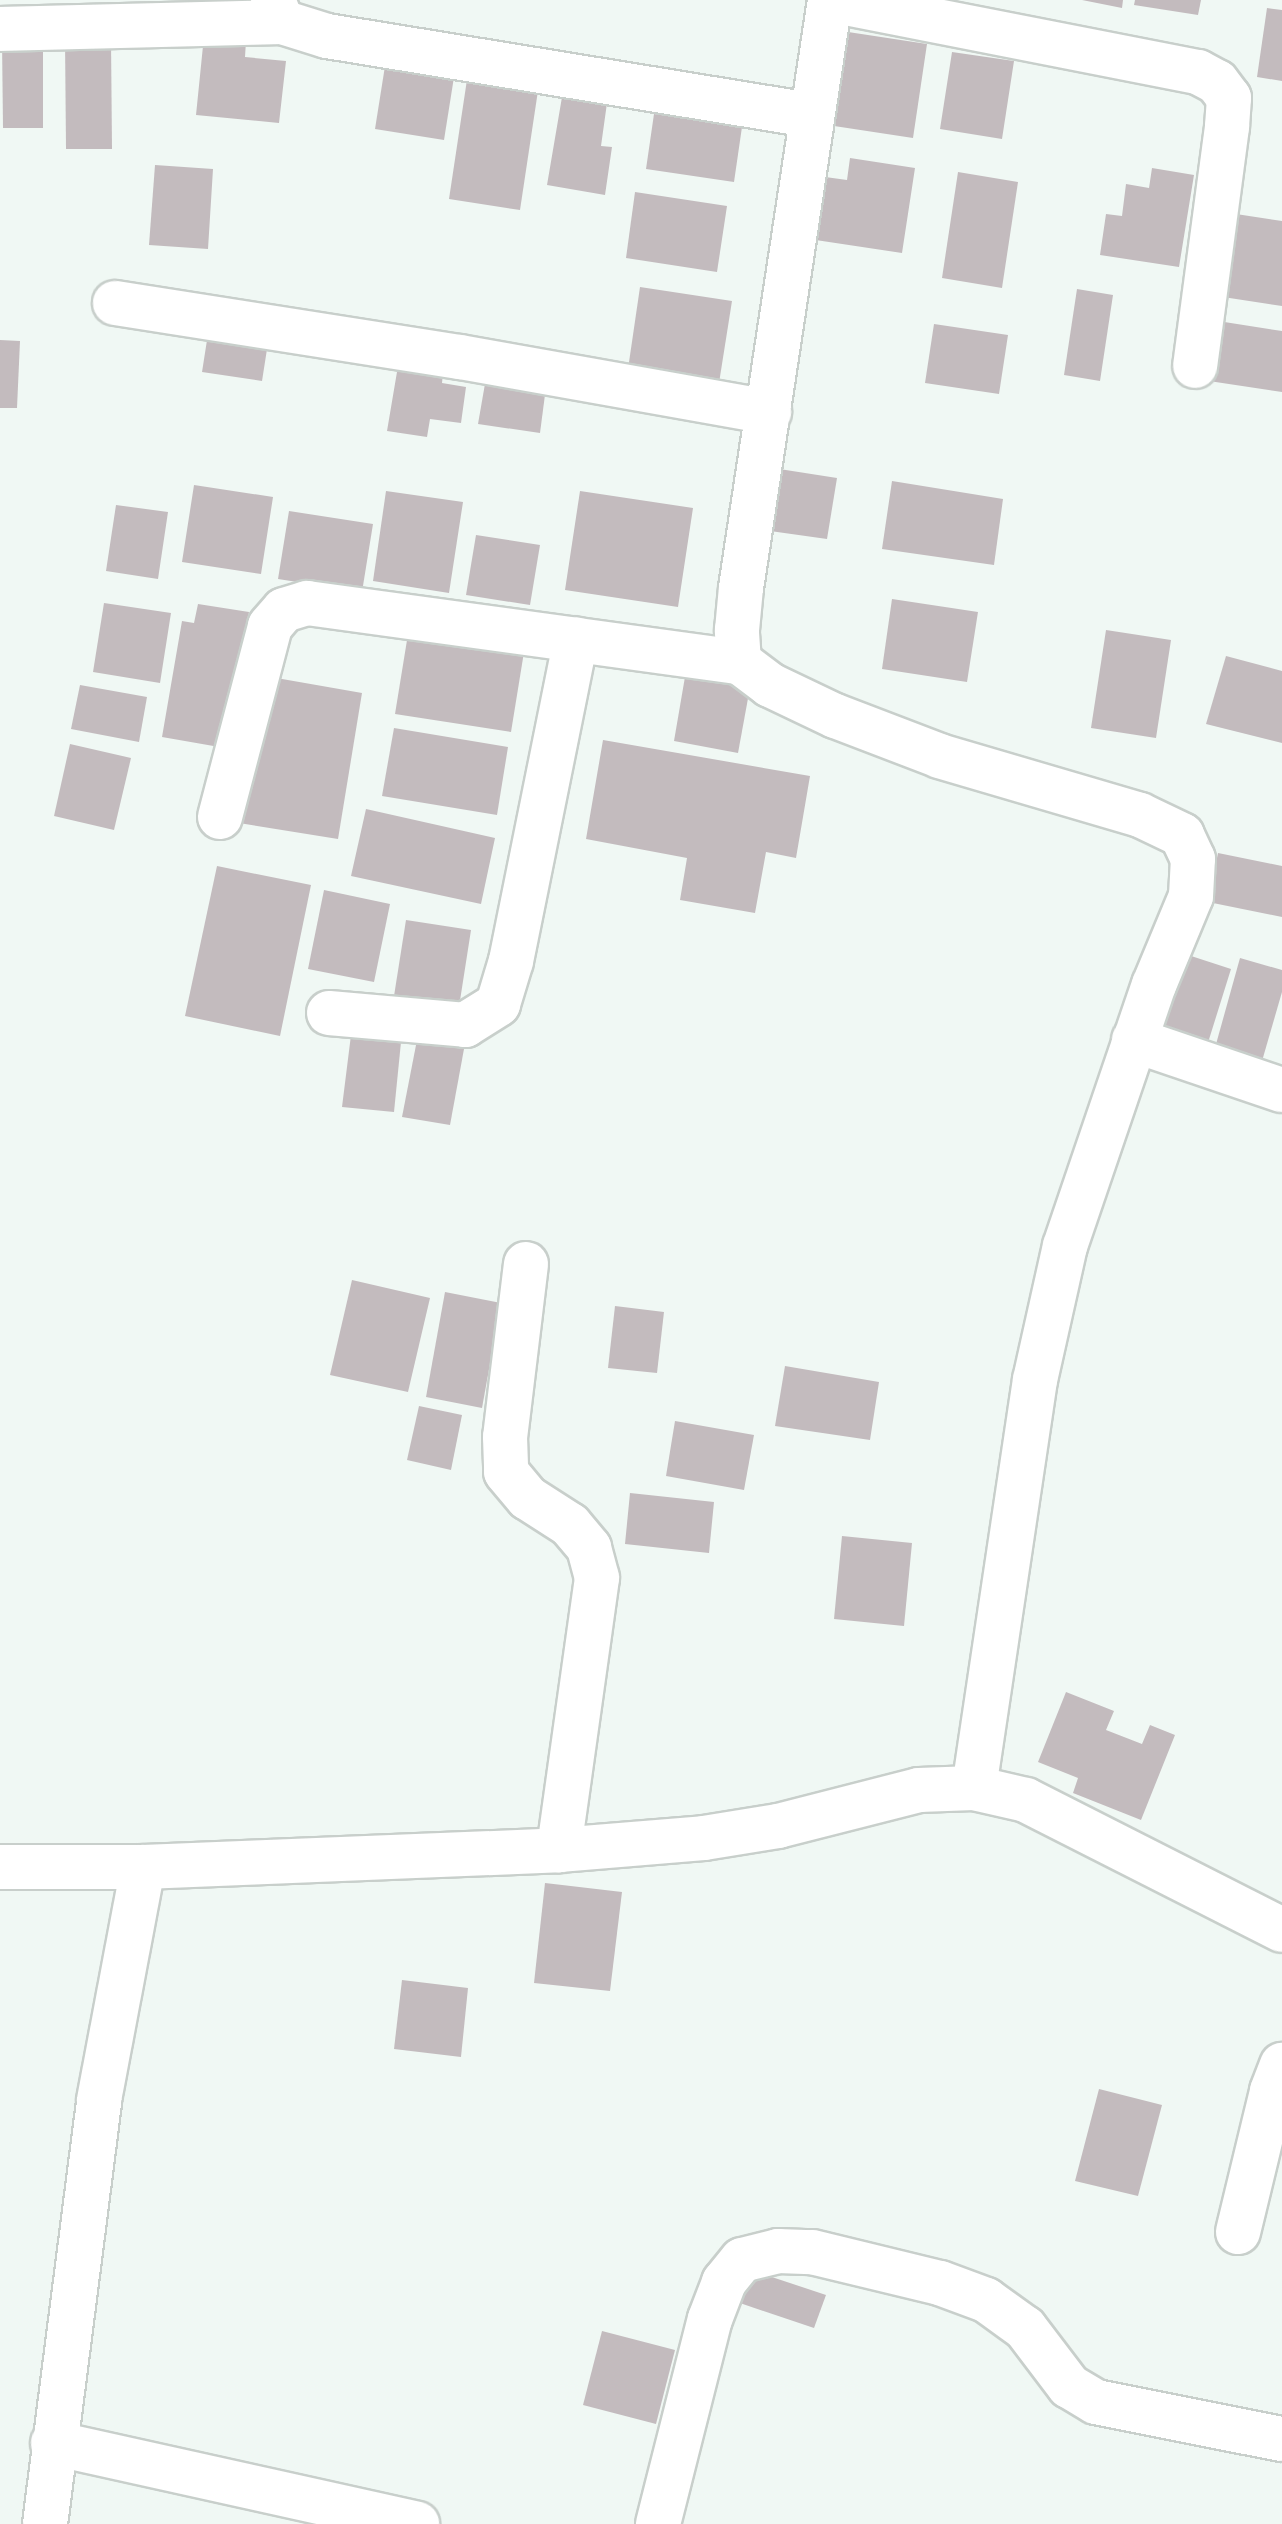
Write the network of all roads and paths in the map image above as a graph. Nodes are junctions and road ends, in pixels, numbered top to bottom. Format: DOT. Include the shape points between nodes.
graph roads {
  1 [pos="277,11"];
  2 [pos="0,29"];
  3 [pos="811,115"];
  4 [pos="115,303"];
  5 [pos="1195,366"];
  6 [pos="769,412"];
  7 [pos="576,640"];
  8 [pos="739,662"];
  9 [pos="220,817"];
  10 [pos="329,1013"];
  11 [pos="1134,1040"];
  12 [pos="1282,1090"];
  13 [pos="526,1264"];
  14 [pos="974,1788"];
  15 [pos="559,1850"];
  16 [pos="0,1867"];
  17 [pos="143,1867"];
  18 [pos="1282,1930"];
  19 [pos="1282,2065"];
  20 [pos="1238,2232"];
  21 [pos="1282,2439"];
  22 [pos="53,2443"];
  23 [pos="45,2524"];
  24 [pos="417,2524"];
  25 [pos="658,2524"];
  1 -- 2 [label="street"];
  1 -- 3 [label="street" via="327,36"];
  3 -- 5 [label="street" via="830,0 1198,72 1217,82 1229,98 1227,127"];
  3 -- 6 [label="street"];
  4 -- 6 [label="street"];
  6 -- 8 [label="street" via="741,588"];
  7 -- 8 [label="street"];
  7 -- 9 [label="street" via="307,603 284,610 270,626"];
  7 -- 10 [label="street" via="498,1004 465,1025"];
  8 -- 11 [label="street" via="770,685 835,716 940,756 1140,815 1182,835 1193,859 1191,896"];
  11 -- 12 [label="street"];
  11 -- 14 [label="street" via="1065,1246 1038,1365"];
  13 -- 15 [label="street" via="505,1437 506,1472 528,1498 570,1525 589,1548 597,1578"];
  14 -- 15 [label="street" via="919,1790 778,1826 704,1838"];
  14 -- 18 [label="street" via="1026,1800"];
  15 -- 17 [label="street"];
  16 -- 17 [label="street"];
  17 -- 22 [label="street" via="99,2100"];
  19 -- 20 [label="street"];
  21 -- 25 [label="street" via="1096,2402 1069,2386 1025,2328 986,2300 940,2283 812,2252 778,2251 742,2260 724,2282"];
  22 -- 23 [label="street"];
  22 -- 24 [label="street"];
}
